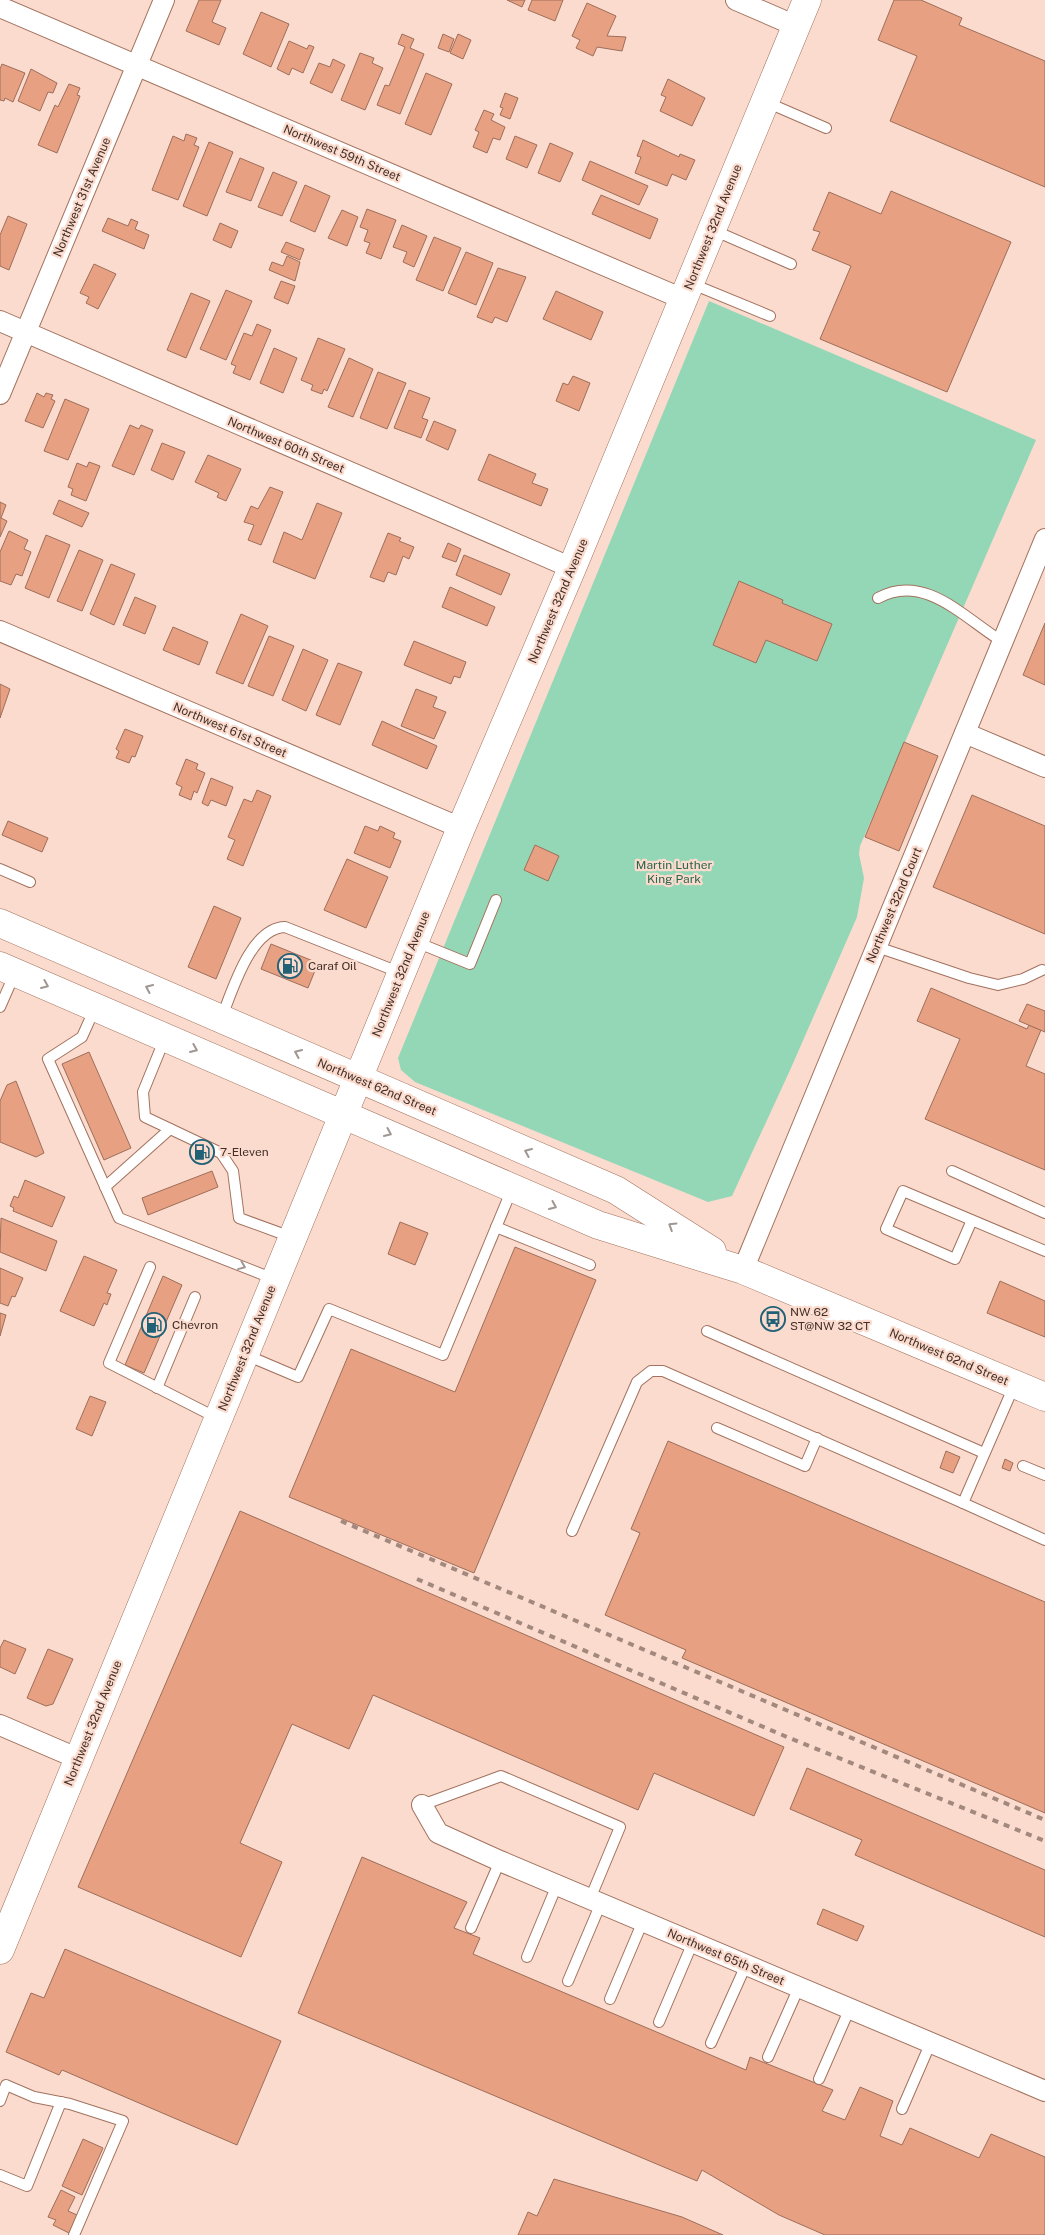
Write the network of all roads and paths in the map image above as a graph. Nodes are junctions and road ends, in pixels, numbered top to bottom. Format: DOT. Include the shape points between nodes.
graph roads {
  1 [pos="164,0"];
  2 [pos="736,0"];
  3 [pos="807,0"];
  4 [pos="0,7"];
  5 [pos="796,26"];
  6 [pos="136,65"];
  7 [pos="765,102"];
  8 [pos="826,128"];
  9 [pos="712,230"];
  10 [pos="791,264"];
  11 [pos="687,291"];
  12 [pos="770,316"];
  13 [pos="0,321"];
  14 [pos="26,332"];
  15 [pos="0,394"];
  16 [pos="1045,539"];
  17 [pos="572,568"];
  18 [pos="878,598"];
  19 [pos="0,631"];
  20 [pos="1003,642"];
  21 [pos="965,734"];
  22 [pos="1045,767"];
  23 [pos="461,828"];
  24 [pos="0,869"];
  25 [pos="30,882"];
  26 [pos="496,900"];
  27 [pos="0,923"];
  28 [pos="415,942"];
  29 [pos="877,947"];
  30 [pos="8,969"];
  31 [pos="1042,970"];
  32 [pos="402,974"];
  33 [pos="0,1007"];
  34 [pos="96,1007"];
  35 [pos="221,1019"];
  36 [pos="166,1037"];
  37 [pos="358,1079"];
  38 [pos="344,1114"];
  39 [pos="170,1129"];
  40 [pos="952,1171"];
  41 [pos="106,1187"];
  42 [pos="512,1188"];
  43 [pos="1045,1213"];
  44 [pos="972,1220"];
  45 [pos="496,1227"];
  46 [pos="292,1238"];
  47 [pos="1045,1251"];
  48 [pos="590,1265"];
  49 [pos="150,1267"];
  50 [pos="743,1270"];
  51 [pos="275,1280"];
  52 [pos="195,1297"];
  53 [pos="707,1331"];
  54 [pos="245,1354"];
  55 [pos="1014,1384"];
  56 [pos="157,1388"];
  57 [pos="1045,1397"];
  58 [pos="218,1419"];
  59 [pos="717,1428"];
  60 [pos="817,1438"];
  61 [pos="984,1453"];
  62 [pos="1022,1466"];
  63 [pos="1045,1476"];
  64 [pos="963,1503"];
  65 [pos="572,1532"];
  66 [pos="1045,1540"];
  67 [pos="0,1725"];
  68 [pos="79,1759"];
  69 [pos="422,1805"];
  70 [pos="500,1861"];
  71 [pos="557,1885"];
  72 [pos="595,1901"];
  73 [pos="643,1922"];
  74 [pos="471,1928"];
  75 [pos="693,1942"];
  76 [pos="0,1950"];
  77 [pos="527,1957"];
  78 [pos="746,1964"];
  79 [pos="568,1981"];
  80 [pos="799,1987"];
  81 [pos="610,1999"];
  82 [pos="850,2008"];
  83 [pos="659,2022"];
  84 [pos="931,2042"];
  85 [pos="711,2043"];
  86 [pos="768,2057"];
  87 [pos="819,2079"];
  88 [pos="1045,2091"];
  89 [pos="0,2101"];
  90 [pos="61,2102"];
  91 [pos="902,2109"];
  92 [pos="0,2175"];
  93 [pos="74,2235"];
  1 -- 6 [label="street, Northwest 31st Avenue"];
  2 -- 5 [label="street"];
  3 -- 5 [label="main road, Northwest 32nd Avenue"];
  4 -- 6 [label="street, Northwest 59th Street"];
  5 -- 7 [label="main road, Northwest 32nd Avenue"];
  6 -- 11 [label="street, Northwest 59th Street"];
  6 -- 14 [label="street, Northwest 31st Avenue"];
  7 -- 8 [label="lane"];
  7 -- 9 [label="main road, Northwest 32nd Avenue"];
  9 -- 10 [label="lane"];
  9 -- 11 [label="main road, Northwest 32nd Avenue"];
  11 -- 12 [label="lane"];
  11 -- 17 [label="main road, Northwest 32nd Avenue"];
  13 -- 14 [label="street, Northwest 60th Street"];
  14 -- 15 [label="street, Northwest 31st Avenue"];
  14 -- 17 [label="street, Northwest 60th Street"];
  16 -- 20 [label="street, Northwest 32nd Court"];
  17 -- 23 [label="main road, Northwest 32nd Avenue"];
  18 -- 20 [label="lane" via="904,588 919,591 954,607"];
  19 -- 23 [label="street, Northwest 61st Street"];
  20 -- 21 [label="street, Northwest 32nd Court"];
  21 -- 22 [label="street"];
  21 -- 29 [label="street, Northwest 32nd Court"];
  23 -- 28 [label="main road, Northwest 32nd Avenue"];
  24 -- 25 [label="lane"];
  26 -- 28 [label="lane" via="470,964"];
  35 -- 27 [label="main road, Northwest 62nd Street, one-way"];
  28 -- 32 [label="main road, Northwest 32nd Avenue"];
  29 -- 31 [label="lane" via="998,985"];
  29 -- 50 [label="street, Northwest 32nd Court"];
  30 -- 33 [label="lane"];
  30 -- 34 [label="main road, Northwest 62nd Street, one-way"];
  32 -- 35 [label="lane" via="285,927 277,927 263,936 248,955"];
  32 -- 37 [label="main road, Northwest 32nd Avenue"];
  34 -- 36 [label="main road, Northwest 62nd Street"];
  34 -- 41 [label="lane" via="82,1037 48,1059"];
  37 -- 35 [label="main road, Northwest 62nd Street, one-way"];
  36 -- 38 [label="main road, Northwest 62nd Street, one-way"];
  36 -- 39 [label="lane" via="143,1092 145,1117"];
  37 -- 38 [label="main road, Northwest 32nd Avenue"];
  50 -- 37 [label="main road, Northwest 62nd Street, one-way" via="616,1190"];
  38 -- 42 [label="main road, Northwest 62nd Street, one-way"];
  38 -- 46 [label="main road, Northwest 32nd Avenue"];
  39 -- 41 [label="lane"];
  39 -- 46 [label="lane" via="221,1153 233,1171 239,1218"];
  40 -- 43 [label="lane"];
  41 -- 51 [label="lane, one-way" via="119,1218"];
  42 -- 45 [label="lane"];
  42 -- 50 [label="main road, Northwest 62nd Street, one-way" via="598,1225"];
  44 -- 44 [label="lane" via="903,1191 886,1229 955,1259"];
  44 -- 47 [label="lane"];
  45 -- 48 [label="lane"];
  45 -- 54 [label="lane" via="443,1355 329,1309 298,1377"];
  46 -- 51 [label="main road, Northwest 32nd Avenue"];
  49 -- 56 [label="lane" via="109,1363"];
  50 -- 55 [label="main road, Northwest 62nd Street"];
  51 -- 54 [label="main road, Northwest 32nd Avenue"];
  52 -- 56 [label="lane"];
  53 -- 61 [label="lane"];
  54 -- 58 [label="main road, Northwest 32nd Avenue"];
  55 -- 57 [label="main road, Northwest 62nd Street"];
  55 -- 61 [label="lane"];
  56 -- 58 [label="lane"];
  58 -- 68 [label="main road, Northwest 32nd Avenue"];
  59 -- 60 [label="lane" via="804,1466"];
  60 -- 64 [label="lane"];
  60 -- 65 [label="lane" via="663,1371 651,1371 636,1382"];
  61 -- 64 [label="lane"];
  62 -- 63 [label="lane"];
  64 -- 66 [label="lane"];
  67 -- 68 [label="street"];
  68 -- 76 [label="main road, Northwest 32nd Avenue"];
  69 -- 70 [label="street, Northwest 65th Street" via="438,1833"];
  69 -- 72 [label="lane" via="501,1776 620,1827"];
  70 -- 71 [label="street, Northwest 65th Street"];
  70 -- 74 [label="lane"];
  71 -- 72 [label="street, Northwest 65th Street"];
  71 -- 77 [label="lane"];
  72 -- 73 [label="street, Northwest 65th Street"];
  72 -- 79 [label="lane"];
  73 -- 75 [label="street, Northwest 65th Street"];
  73 -- 81 [label="lane"];
  75 -- 78 [label="street, Northwest 65th Street"];
  75 -- 83 [label="lane"];
  78 -- 80 [label="street, Northwest 65th Street"];
  78 -- 85 [label="lane"];
  80 -- 82 [label="street, Northwest 65th Street"];
  80 -- 86 [label="lane"];
  82 -- 84 [label="street, Northwest 65th Street"];
  82 -- 87 [label="lane"];
  84 -- 88 [label="street, Northwest 65th Street"];
  84 -- 91 [label="lane"];
  89 -- 90 [label="lane" via="6,2085 34,2097"];
  90 -- 92 [label="lane" via="27,2186"];
  90 -- 93 [label="lane" via="123,2121"];
}
